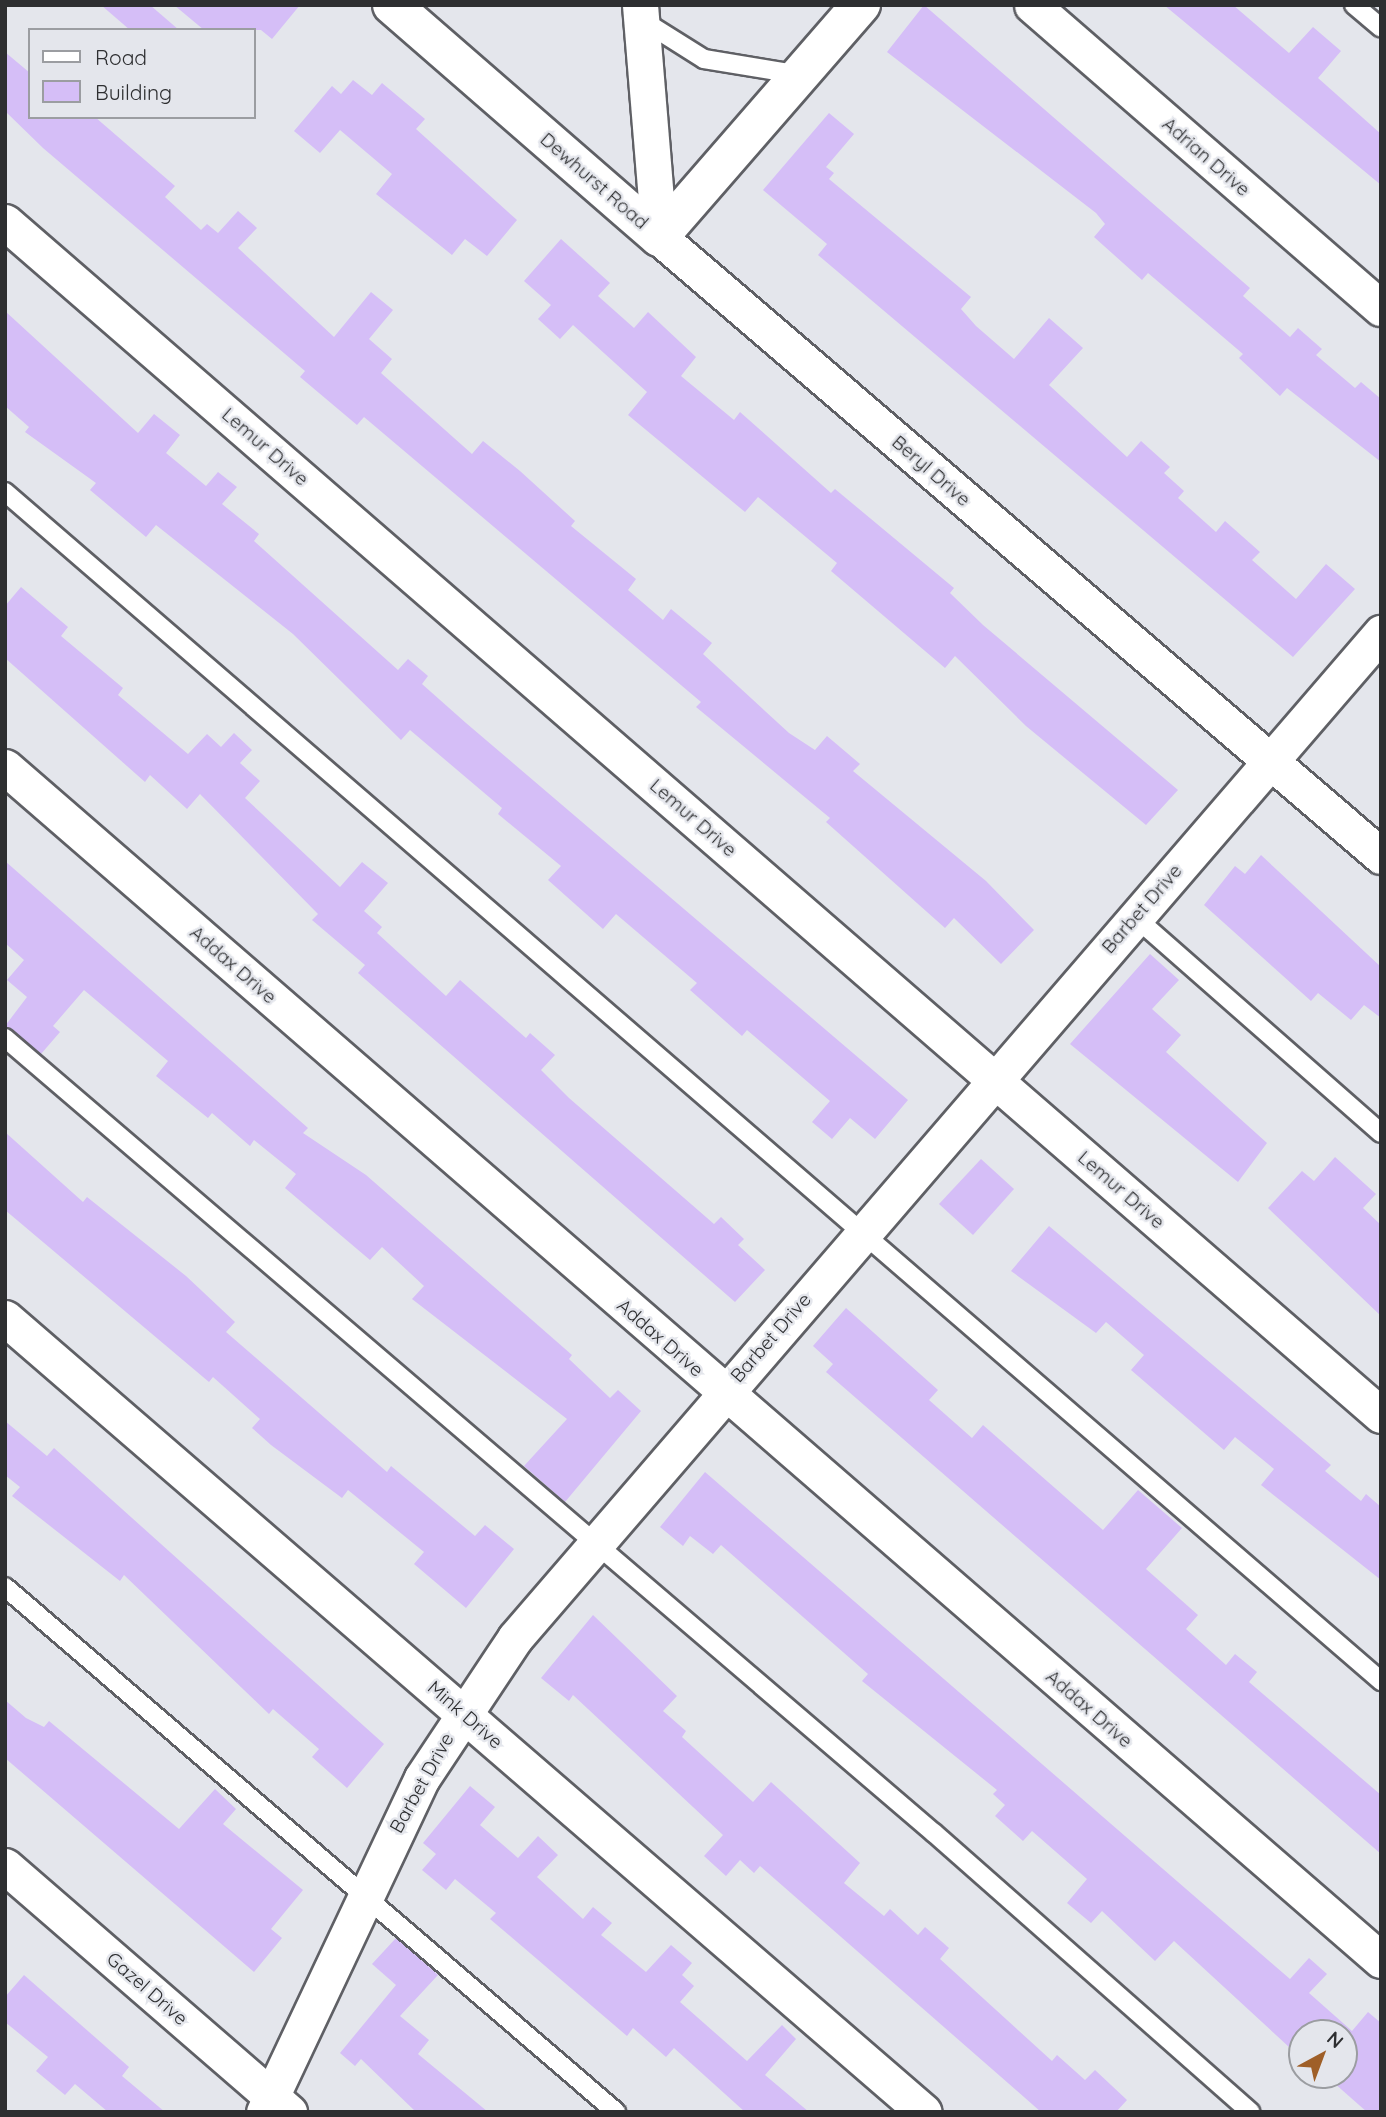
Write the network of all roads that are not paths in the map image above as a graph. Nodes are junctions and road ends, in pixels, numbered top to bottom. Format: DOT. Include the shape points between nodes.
graph roads {
  1 [pos="392,5"];
  2 [pos="861,5"];
  3 [pos="1032,5"];
  4 [pos="1354,5"];
  5 [pos="641,13"];
  6 [pos="1381,28"];
  7 [pos="802,73"];
  8 [pos="5,222"];
  9 [pos="659,237"];
  10 [pos="1381,308"];
  11 [pos="5,492"];
  12 [pos="1381,633"];
  13 [pos="1270,761"];
  14 [pos="5,767"];
  15 [pos="1381,856"];
  16 [pos="1135,918"];
  17 [pos="5,1038"];
  18 [pos="994,1080"];
  19 [pos="1381,1133"];
  20 [pos="862,1233"];
  21 [pos="5,1318"];
  22 [pos="723,1393"];
  23 [pos="1381,1415"];
  24 [pos="593,1545"];
  25 [pos="5,1587"];
  26 [pos="1381,1681"];
  27 [pos="462,1712"];
  28 [pos="5,1866"];
  29 [pos="364,1894"];
  30 [pos="1381,1960"];
  31 [pos="274,2107"];
  32 [pos="616,2112"];
  33 [pos="923,2112"];
  34 [pos="1250,2112"];
  1 -- 9 [label="street, Dewhurst Road"];
  2 -- 7 [label="street, Dewhurst Road"];
  3 -- 10 [label="street, Adrian Drive"];
  4 -- 6 [label="lane"];
  5 -- 7 [label="lane" via="704,59 778,76"];
  5 -- 9 [label="street"];
  7 -- 9 [label="street, Dewhurst Road"];
  8 -- 18 [label="street, Lemur Drive"];
  9 -- 13 [label="street, Beryl Drive"];
  11 -- 20 [label="lane"];
  12 -- 13 [label="street, Barbet Drive"];
  13 -- 15 [label="street, Beryl Drive"];
  13 -- 16 [label="street, Barbet Drive"];
  14 -- 22 [label="street, Addax Drive"];
  16 -- 18 [label="street, Barbet Drive"];
  16 -- 19 [label="lane"];
  17 -- 24 [label="lane"];
  18 -- 20 [label="street, Barbet Drive"];
  18 -- 23 [label="street, Lemur Drive"];
  20 -- 22 [label="street, Barbet Drive"];
  20 -- 26 [label="lane"];
  21 -- 27 [label="street, Mink Drive"];
  22 -- 24 [label="street, Barbet Drive"];
  22 -- 30 [label="street, Addax Drive"];
  24 -- 27 [label="street, Barbet Drive"];
  24 -- 34 [label="lane"];
  25 -- 29 [label="lane"];
  27 -- 29 [label="street, Barbet Drive"];
  27 -- 33 [label="street, Mink Drive"];
  28 -- 31 [label="street, Gazel Drive"];
  29 -- 31 [label="street, Barbet Drive"];
  29 -- 32 [label="lane"];
}
